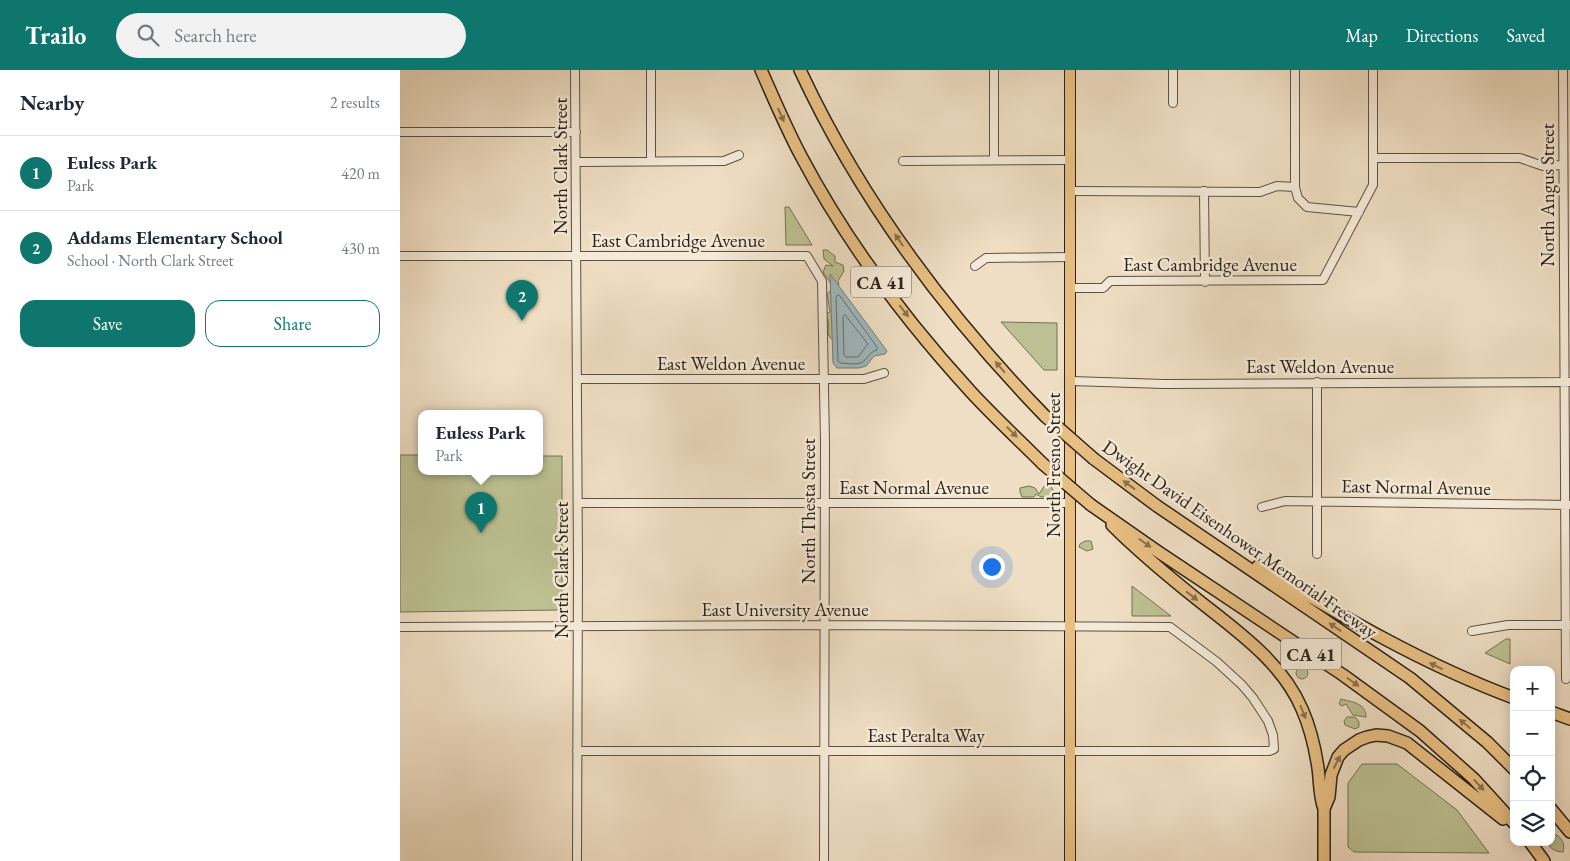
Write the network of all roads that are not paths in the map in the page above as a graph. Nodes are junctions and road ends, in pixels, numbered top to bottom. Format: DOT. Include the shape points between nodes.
graph roads {
  1 [pos="576,70"];
  2 [pos="651,70"];
  3 [pos="761,70"];
  4 [pos="800,70"];
  5 [pos="994,70"];
  6 [pos="1070,70"];
  7 [pos="1173,70"];
  8 [pos="1295,70"];
  9 [pos="1373,70"];
  10 [pos="1563,70"];
  11 [pos="1173,104"];
  12 [pos="400,132"];
  13 [pos="576,132"];
  14 [pos="1566,132"];
  15 [pos="739,155"];
  16 [pos="1373,158"];
  17 [pos="994,160"];
  18 [pos="1070,160"];
  19 [pos="651,161"];
  20 [pos="903,161"];
  21 [pos="577,162"];
  22 [pos="1563,165"];
  23 [pos="1295,187"];
  24 [pos="1070,191"];
  25 [pos="1204,192"];
  26 [pos="1359,212"];
  27 [pos="577,255"];
  28 [pos="400,256"];
  29 [pos="806,256"];
  30 [pos="1070,257"];
  31 [pos="975,266"];
  32 [pos="1205,282"];
  33 [pos="1070,288"];
  34 [pos="884,373"];
  35 [pos="577,379"];
  36 [pos="824,379"];
  37 [pos="1071,381"];
  38 [pos="1317,382"];
  39 [pos="1568,382"];
  40 [pos="1317,502"];
  41 [pos="578,503"];
  42 [pos="824,503"];
  43 [pos="1070,503"];
  44 [pos="1091,505"];
  45 [pos="1568,505"];
  46 [pos="1157,506"];
  47 [pos="1262,507"];
  48 [pos="1317,554"];
  49 [pos="824,625"];
  50 [pos="1568,625"];
  51 [pos="577,626"];
  52 [pos="1070,626"];
  53 [pos="400,627"];
  54 [pos="1472,631"];
  55 [pos="1566,679"];
  56 [pos="1510,696"];
  57 [pos="1555,713"];
  58 [pos="1570,718"];
  59 [pos="1274,749"];
  60 [pos="825,750"];
  61 [pos="577,751"];
  62 [pos="1071,752"];
  63 [pos="1510,765"];
  64 [pos="1324,809"];
  65 [pos="1555,814"];
  66 [pos="1510,819"];
  67 [pos="1510,825"];
  68 [pos="1570,832"];
  69 [pos="1533,846"];
  70 [pos="577,861"];
  71 [pos="824,861"];
  72 [pos="1070,861"];
  73 [pos="1324,861"];
  74 [pos="1544,861"];
  1 -- 13 [label="street, North Clark Street"];
  2 -- 19 [label="street"];
  3 -- 44 [label="highway, CA 41, one-way, bridge" via="810,172 877,276 971,392 1043,464"];
  46 -- 4 [label="highway, Dwight David Eisenhower Memorial Freeway / CA 41, one-way, bridge" via="1094,459 1045,416 989,356 915,264 850,166"];
  5 -- 17 [label="street"];
  6 -- 18 [label="main road, North Fresno Street"];
  7 -- 11 [label="street"];
  8 -- 23 [label="street"];
  9 -- 16 [label="street"];
  10 -- 14 [label="street, North Angus Street"];
  12 -- 13 [label="street"];
  13 -- 21 [label="street, North Clark Street"];
  14 -- 22 [label="street, North Angus Street"];
  15 -- 19 [label="street" via="724,161"];
  16 -- 22 [label="street" via="1520,158 1543,166"];
  16 -- 26 [label="street" via="1373,185"];
  17 -- 18 [label="street"];
  17 -- 20 [label="street"];
  18 -- 24 [label="main road, North Fresno Street"];
  19 -- 21 [label="street"];
  21 -- 27 [label="street, North Clark Street"];
  22 -- 39 [label="street, North Angus Street"];
  23 -- 25 [label="street" via="1278,186 1260,192"];
  23 -- 26 [label="street" via="1298,198 1308,207"];
  24 -- 25 [label="street"];
  24 -- 30 [label="main road, North Fresno Street"];
  25 -- 32 [label="street"];
  26 -- 32 [label="street, East Cambridge Avenue" via="1323,280"];
  27 -- 28 [label="street, East Cambridge Avenue"];
  27 -- 29 [label="street, East Cambridge Avenue"];
  27 -- 35 [label="street, North Clark Street"];
  29 -- 36 [label="street, North Thesta Street" via="822,281"];
  30 -- 31 [label="street" via="986,258"];
  30 -- 33 [label="main road, North Fresno Street"];
  32 -- 33 [label="street, East Cambridge Avenue" via="1110,281 1103,288"];
  33 -- 37 [label="main road, North Fresno Street"];
  34 -- 36 [label="street, East Weldon Avenue" via="864,379"];
  35 -- 36 [label="street, East Weldon Avenue"];
  35 -- 41 [label="street, North Clark Street"];
  36 -- 42 [label="street, North Thesta Street"];
  37 -- 38 [label="street, East Weldon Avenue" via="1164,384"];
  37 -- 43 [label="main road, North Fresno Street"];
  38 -- 39 [label="street, East Weldon Avenue"];
  38 -- 40 [label="street"];
  39 -- 45 [label="street, North Angus Street"];
  40 -- 45 [label="street, East Normal Avenue"];
  40 -- 47 [label="street, East Normal Avenue" via="1285,501"];
  40 -- 48 [label="street"];
  41 -- 42 [label="street, East Normal Avenue"];
  41 -- 51 [label="street, North Clark Street"];
  42 -- 43 [label="street, East Normal Avenue"];
  42 -- 49 [label="street, North Thesta Street"];
  43 -- 52 [label="main road, North Fresno Street"];
  44 -- 64 [label="highway, one-way" via="1130,544 1254,645 1285,679 1302,708 1308,726"];
  44 -- 66 [label="highway, CA 41, one-way" via="1343,675 1420,731 1474,779"];
  45 -- 50 [label="street, North Angus Street"];
  56 -- 46 [label="highway, one-way" via="1453,674 1379,638"];
  63 -- 46 [label="highway, Dwight David Eisenhower Memorial Freeway / CA 41, one-way" via="1410,678"];
  49 -- 51 [label="street, East University Avenue"];
  49 -- 52 [label="street, East University Avenue"];
  49 -- 60 [label="street, North Thesta Street"];
  50 -- 54 [label="street" via="1508,625"];
  50 -- 55 [label="street, North Angus Street"];
  51 -- 53 [label="street, East University Avenue"];
  51 -- 61 [label="street, North Clark Street"];
  52 -- 59 [label="street, East University Avenue" via="1170,627 1217,662 1248,692 1268,721"];
  52 -- 62 [label="main road, North Fresno Street"];
  57 -- 58 [label="highway"];
  59 -- 62 [label="street, East Peralta Way"];
  60 -- 61 [label="street, East Peralta Way"];
  60 -- 62 [label="street, East Peralta Way"];
  60 -- 71 [label="street, North Thesta Street"];
  61 -- 70 [label="street, North Clark Street"];
  62 -- 72 [label="main road, North Fresno Street"];
  64 -- 67 [label="highway, one-way" via="1331,775 1344,750 1367,737 1388,736 1417,750"];
  64 -- 73 [label="highway"];
  65 -- 68 [label="highway"];
  69 -- 74 [label="highway"];
}
